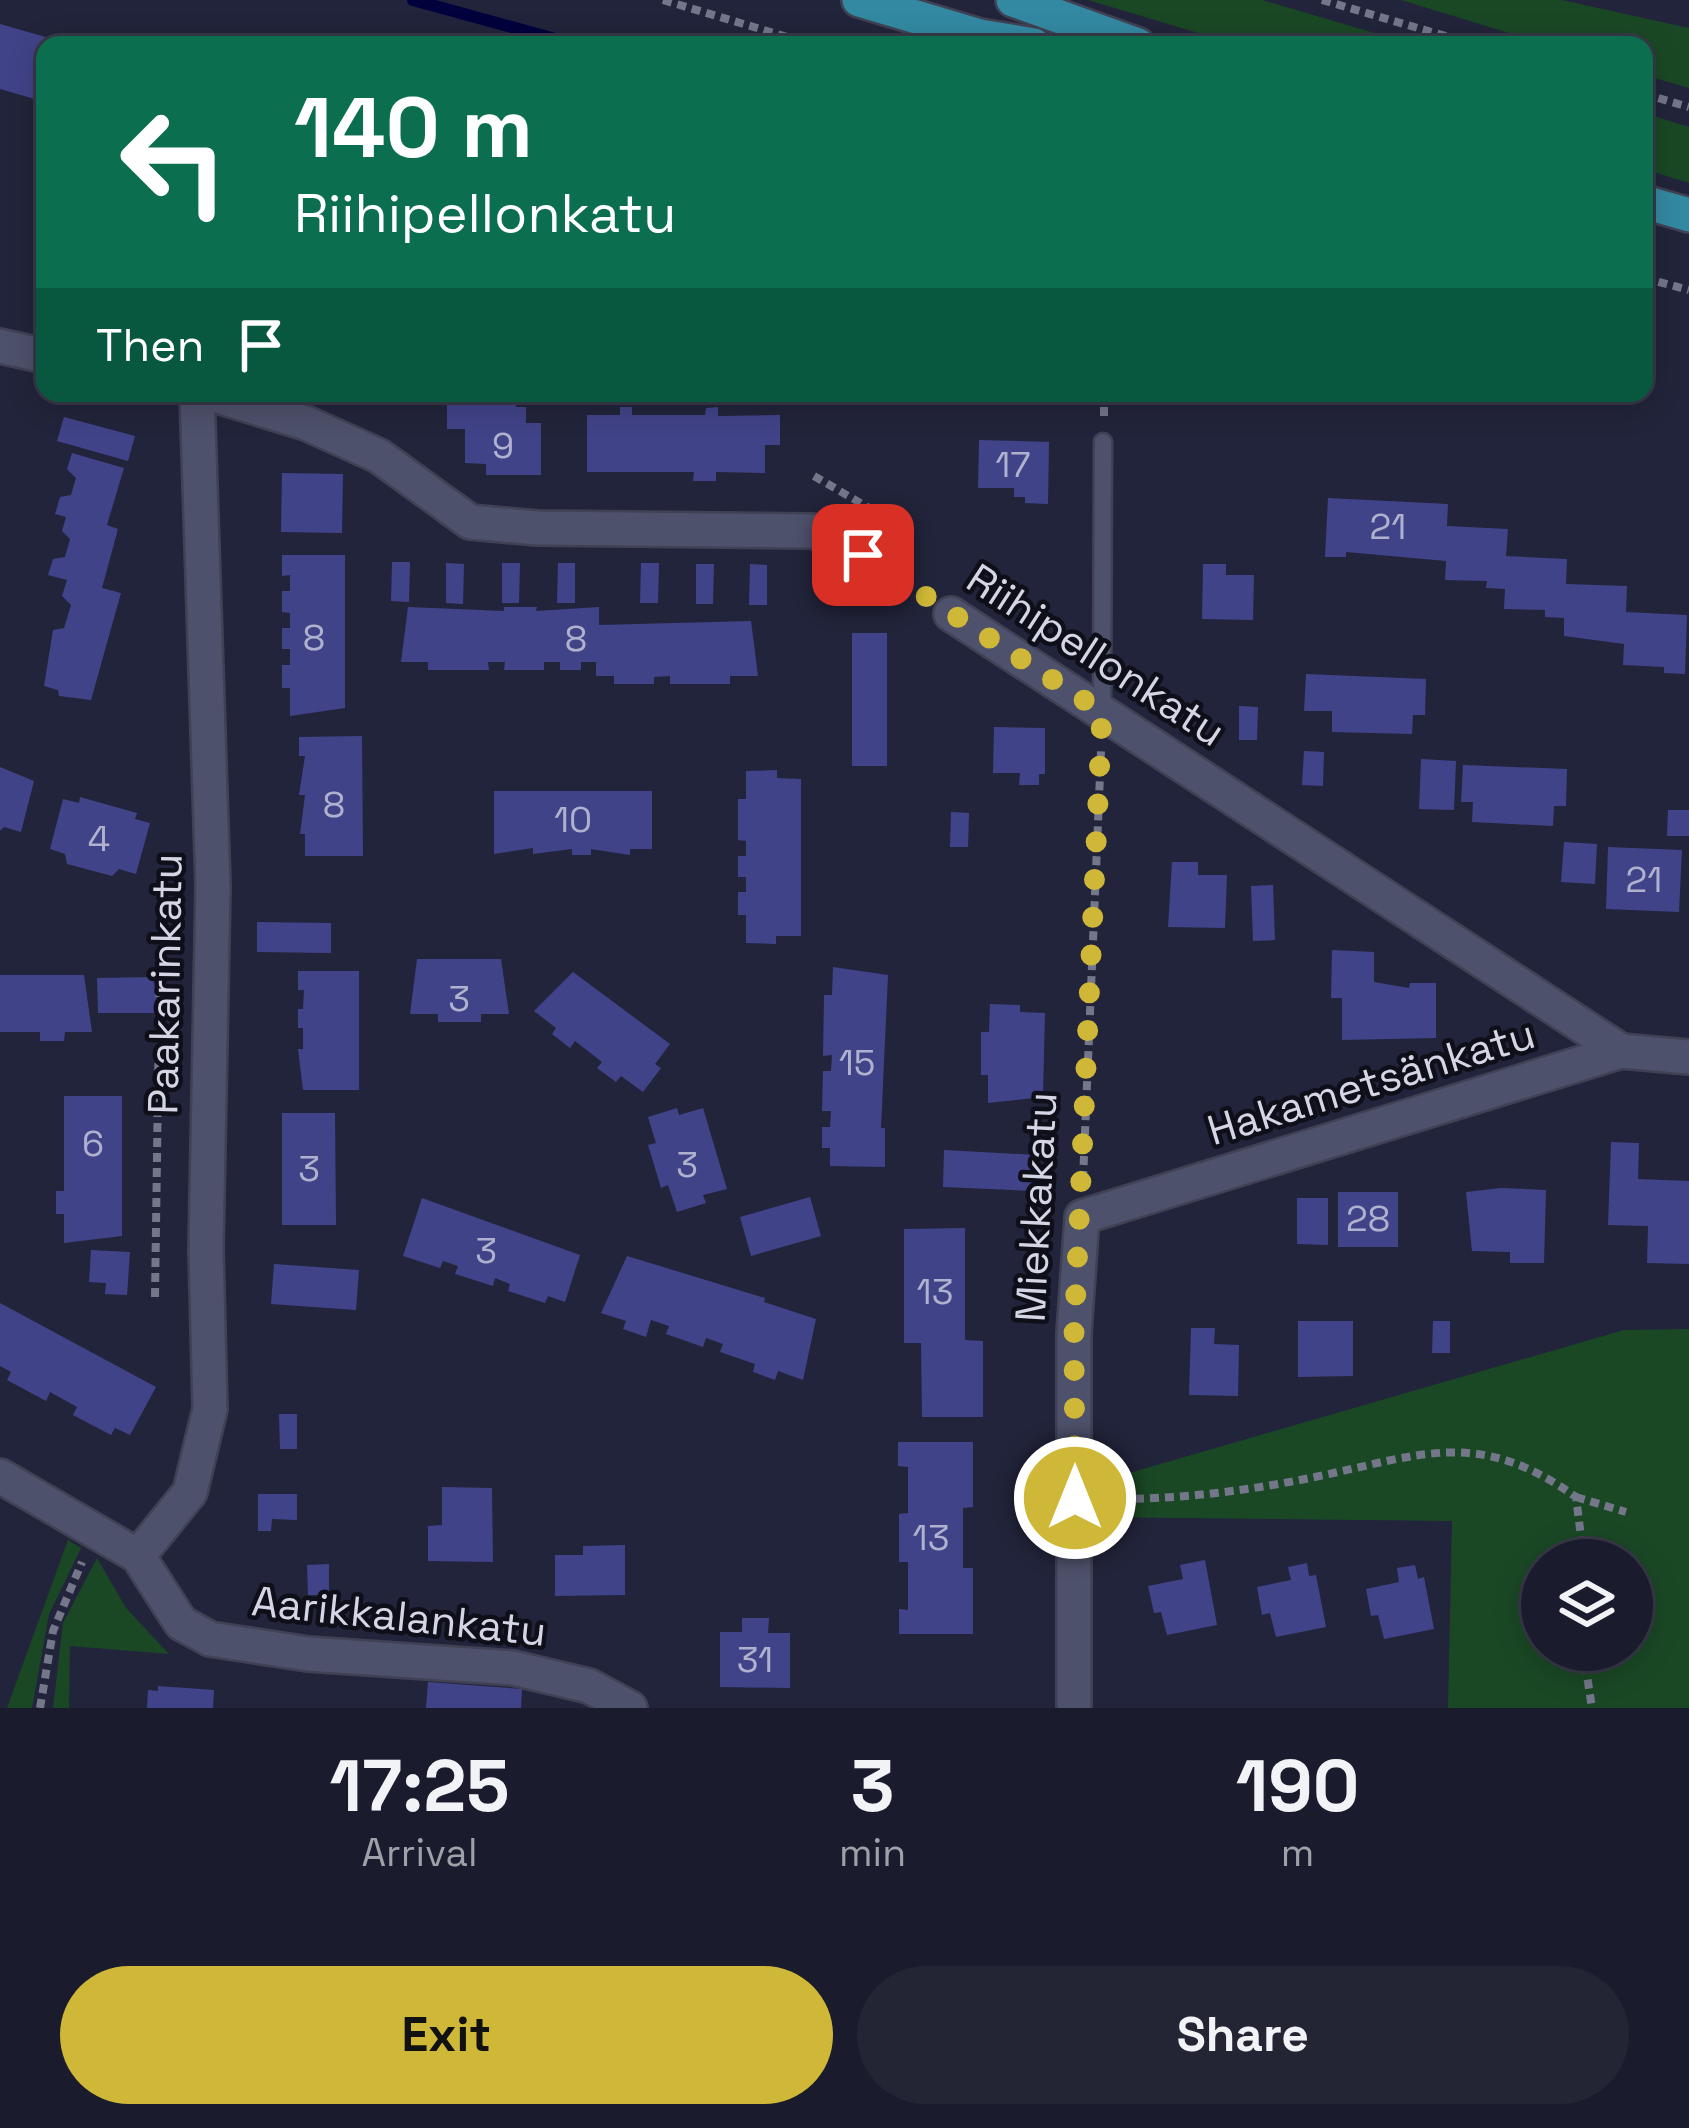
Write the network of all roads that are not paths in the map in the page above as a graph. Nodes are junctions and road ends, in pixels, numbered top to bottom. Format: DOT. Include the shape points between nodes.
graph roads {
  1 [pos="859,0"];
  2 [pos="1013,0"];
  3 [pos="980,36"];
  4 [pos="1113,36"];
  5 [pos="1653,205"];
  6 [pos="1689,215"];
  7 [pos="0,346"];
  8 [pos="36,354"];
  9 [pos="197,402"];
  10 [pos="238,402"];
  11 [pos="1103,442"];
  12 [pos="883,569"];
  13 [pos="951,614"];
  14 [pos="1102,712"];
  15 [pos="1621,1051"];
  16 [pos="1689,1057"];
  17 [pos="1082,1217"];
  18 [pos="0,1476"];
  19 [pos="138,1556"];
  20 [pos="630,1708"];
  21 [pos="1074,1708"];
  1 -- 3 [label="main road"];
  2 -- 4 [label="main road"];
  5 -- 6 [label="main road"];
  7 -- 8 [label="street"];
  9 -- 19 [label="street, Paakarinkatu" via="213,886 210,1409 190,1492"];
  10 -- 12 [label="street" via="379,456 470,521 813,531"];
  11 -- 14 [label="lane"];
  13 -- 14 [label="street, Riihipellonkatu"];
  14 -- 15 [label="street, Riihipellonkatu"];
  15 -- 16 [label="street, Hakametsänkatu"];
  15 -- 17 [label="street, Hakametsänkatu"];
  17 -- 21 [label="street, Miekkakatu" via="1074,1334"];
  18 -- 19 [label="street, Aarikkalankatu"];
  19 -- 20 [label="street, Aarikkalankatu" via="181,1623 210,1640 513,1667 589,1686"];
}
